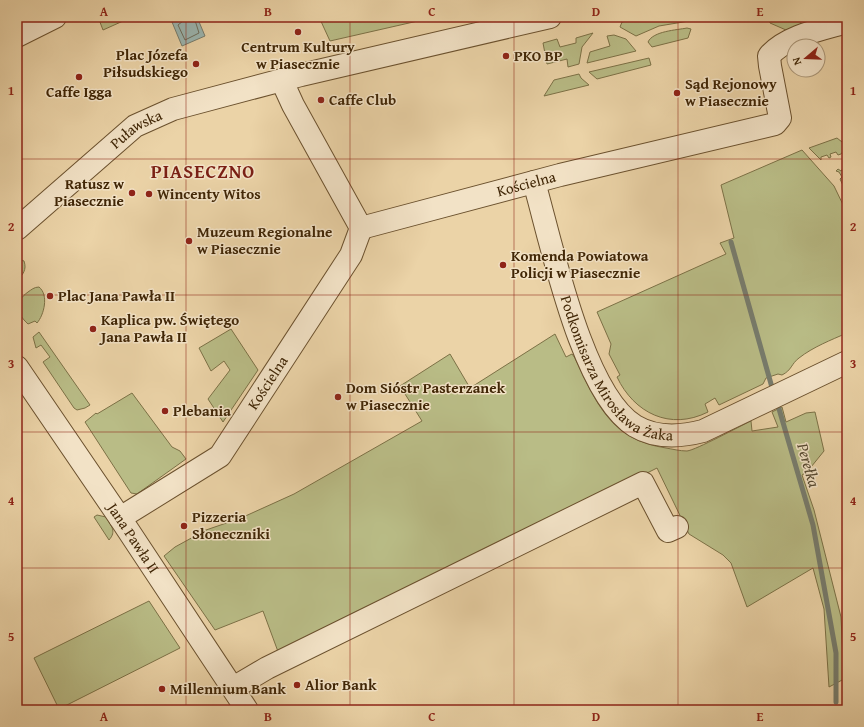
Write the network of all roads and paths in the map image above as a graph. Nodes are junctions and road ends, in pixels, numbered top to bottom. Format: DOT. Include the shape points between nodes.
graph roads {
  1 [pos="55,17"];
  2 [pos="550,17"];
  3 [pos="847,22"];
  4 [pos="808,25"];
  5 [pos="17,36"];
  6 [pos="282,81"];
  7 [pos="534,182"];
  8 [pos="361,228"];
  9 [pos="17,229"];
  10 [pos="847,362"];
  11 [pos="17,367"];
  12 [pos="120,518"];
  13 [pos="677,527"];
  14 [pos="233,688"];
  15 [pos="247,710"];
  1 -- 5 [label="street"];
  2 -- 6 [label="street, Puławska"];
  3 -- 4 [label="street"];
  4 -- 7 [label="street, Kościelna" via="769,56 780,118 775,124"];
  6 -- 8 [label="street"];
  6 -- 9 [label="street, Puławska" via="173,109 135,126"];
  7 -- 8 [label="street, Kościelna"];
  7 -- 10 [label="street, Podkomisarza Mirosława Żaka" via="571,314 601,385 615,409 634,425 648,432 681,435 703,431"];
  8 -- 12 [label="street, Kościelna" via="351,254 220,456"];
  11 -- 12 [label="street, Jana Pawła II"];
  12 -- 14 [label="street, Jana Pawła II"];
  13 -- 14 [label="street" via="668,531 643,483 268,668"];
  14 -- 15 [label="street, Jana Pawła II"];
}
